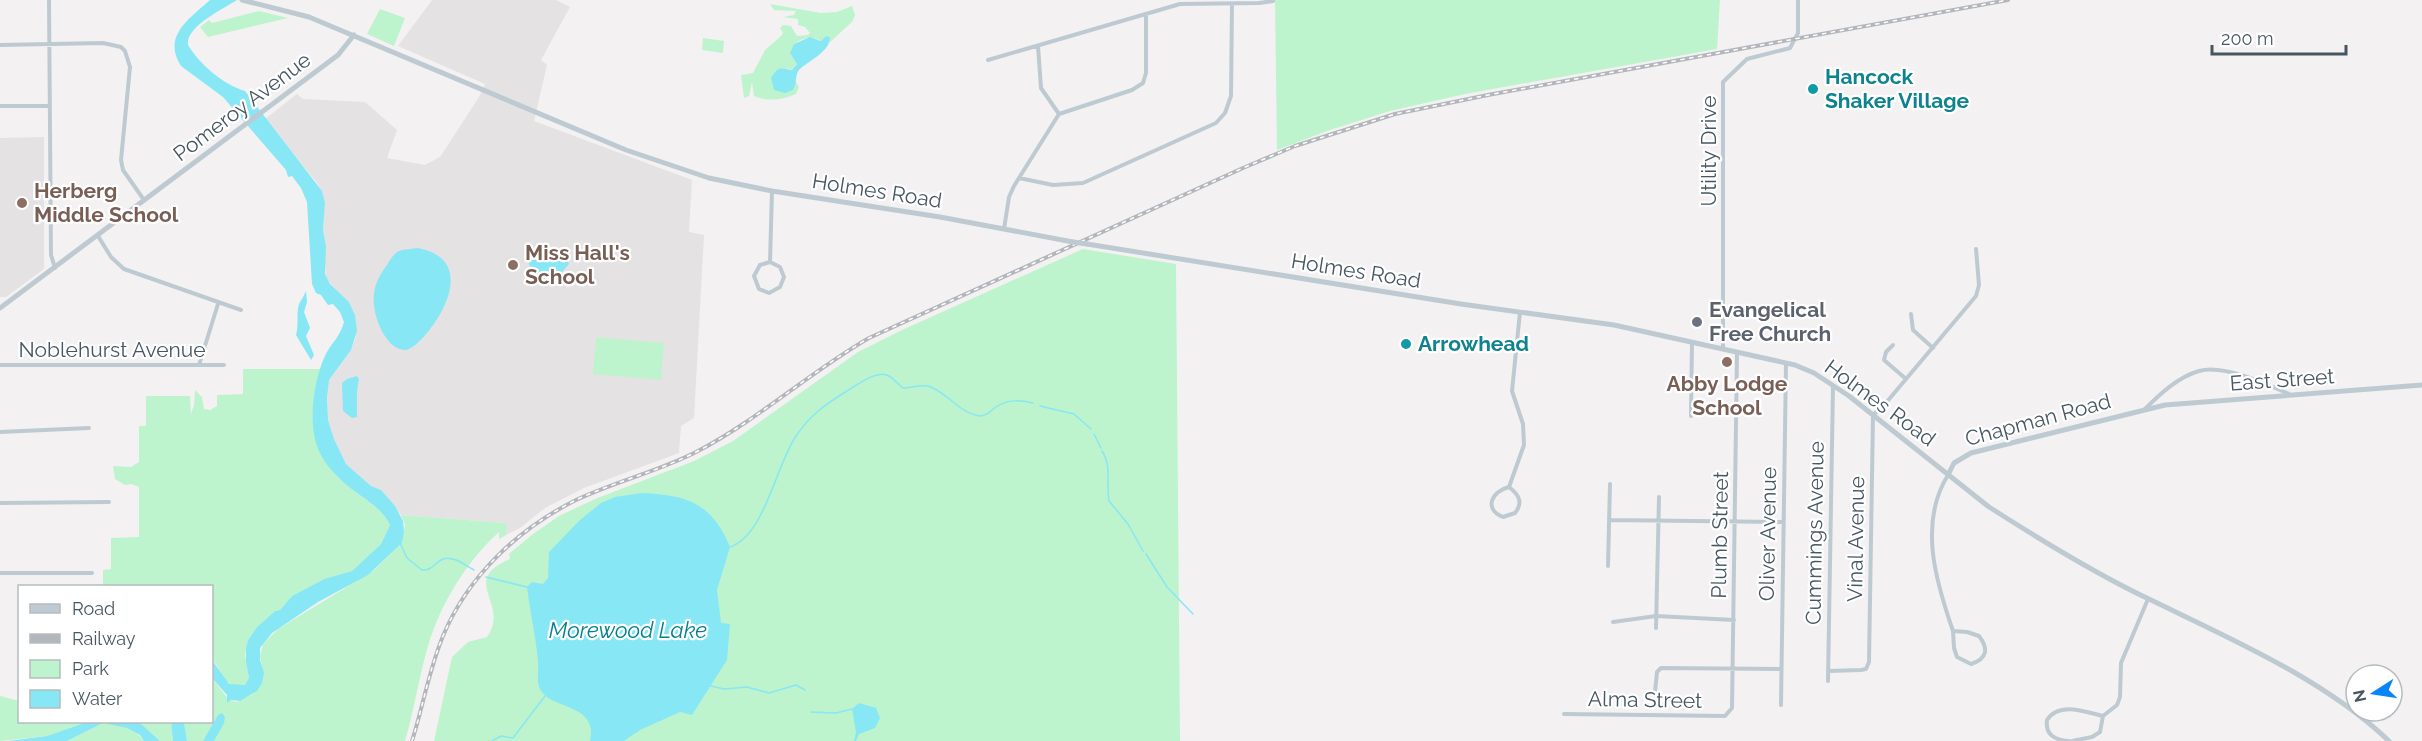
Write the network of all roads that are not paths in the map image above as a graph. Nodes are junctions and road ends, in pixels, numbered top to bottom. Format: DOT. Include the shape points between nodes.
graph roads {
  1 [pos="49,0"];
  2 [pos="242,0"];
  3 [pos="1798,0"];
  4 [pos="1273,1"];
  5 [pos="1232,4"];
  6 [pos="1146,14"];
  7 [pos="354,35"];
  8 [pos="50,44"];
  9 [pos="0,45"];
  10 [pos="1038,46"];
  11 [pos="988,60"];
  12 [pos="0,106"];
  13 [pos="50,106"];
  14 [pos="1059,114"];
  15 [pos="1019,178"];
  16 [pos="772,191"];
  17 [pos="145,201"];
  18 [pos="1004,229"];
  19 [pos="98,236"];
  20 [pos="1976,249"];
  21 [pos="770,262"];
  22 [pos="55,268"];
  23 [pos="218,304"];
  24 [pos="0,308"];
  25 [pos="241,310"];
  26 [pos="1520,312"];
  27 [pos="1911,314"];
  28 [pos="1692,341"];
  29 [pos="1893,345"];
  30 [pos="1723,348"];
  31 [pos="1933,348"];
  32 [pos="1737,351"];
  33 [pos="1786,363"];
  34 [pos="0,365"];
  35 [pos="199,365"];
  36 [pos="224,365"];
  37 [pos="1906,379"];
  38 [pos="1833,385"];
  39 [pos="2422,385"];
  40 [pos="2292,396"];
  41 [pos="2145,409"];
  42 [pos="1873,415"];
  43 [pos="1690,416"];
  44 [pos="89,428"];
  45 [pos="0,432"];
  46 [pos="1948,475"];
  47 [pos="1610,484"];
  48 [pos="1509,487"];
  49 [pos="1659,497"];
  50 [pos="109,502"];
  51 [pos="0,503"];
  52 [pos="1609,520"];
  53 [pos="1659,521"];
  54 [pos="1735,521"];
  55 [pos="1784,522"];
  56 [pos="1608,566"];
  57 [pos="0,573"];
  58 [pos="92,573"];
  59 [pos="2148,599"];
  60 [pos="1656,616"];
  61 [pos="1734,620"];
  62 [pos="1613,622"];
  63 [pos="1656,628"];
  64 [pos="1953,632"];
  65 [pos="1734,668"];
  66 [pos="1781,669"];
  67 [pos="1828,671"];
  68 [pos="1828,681"];
  69 [pos="1654,692"];
  70 [pos="1781,705"];
  71 [pos="1564,714"];
  72 [pos="1725,716"];
  73 [pos="2103,716"];
  74 [pos="2070,741"];
  75 [pos="2390,741"];
  1 -- 8 [label="street"];
  2 -- 7 [label="street, Holmes Road" via="296,12"];
  3 -- 30 [label="street, Utility Drive" via="1798,33 1790,48 1748,59 1723,82"];
  4 -- 5 [label="street"];
  5 -- 6 [label="street" via="1183,3"];
  5 -- 15 [label="street" via="1231,96 1225,113 1216,123 1083,183 1057,185"];
  6 -- 10 [label="street"];
  6 -- 14 [label="street" via="1143,83"];
  7 -- 16 [label="street, Holmes Road" via="626,150 709,178"];
  7 -- 17 [label="street, Pomeroy Avenue" via="338,55"];
  8 -- 9 [label="street"];
  8 -- 13 [label="street"];
  8 -- 17 [label="street" via="103,43 125,51 130,67 121,160 123,170"];
  10 -- 11 [label="street"];
  10 -- 14 [label="street" via="1041,88"];
  12 -- 13 [label="street"];
  13 -- 22 [label="street" via="51,255"];
  14 -- 15 [label="street"];
  15 -- 18 [label="street" via="1009,197"];
  16 -- 18 [label="street, Holmes Road"];
  16 -- 21 [label="street"];
  17 -- 19 [label="street, Pomeroy Avenue"];
  18 -- 26 [label="street, Holmes Road, bridge"];
  19 -- 22 [label="street, Pomeroy Avenue"];
  19 -- 23 [label="street" via="124,269"];
  20 -- 31 [label="street" via="1976,296"];
  21 -- 21 [label="street" via="780,267 784,280 769,293 759,289 754,276 758,267"];
  22 -- 24 [label="street, Pomeroy Avenue"];
  23 -- 25 [label="street"];
  23 -- 35 [label="street"];
  26 -- 28 [label="street, Holmes Road"];
  26 -- 48 [label="street" via="1512,391 1523,424 1524,445"];
  27 -- 31 [label="street" via="1913,330"];
  28 -- 30 [label="street, Holmes Road"];
  28 -- 43 [label="street"];
  29 -- 37 [label="street" via="1884,360"];
  30 -- 32 [label="street, Holmes Road"];
  31 -- 37 [label="street"];
  32 -- 33 [label="street, Holmes Road"];
  32 -- 54 [label="street, Plumb Street"];
  33 -- 38 [label="street, Holmes Road"];
  33 -- 55 [label="street, Oliver Avenue"];
  34 -- 35 [label="street, Noblehurst Avenue"];
  35 -- 36 [label="street, Noblehurst Avenue"];
  37 -- 42 [label="street"];
  38 -- 42 [label="street, Holmes Road"];
  38 -- 67 [label="street, Cummings Avenue"];
  39 -- 40 [label="street, East Street"];
  40 -- 41 [label="street, East Street"];
  40 -- 41 [label="street" via="2232,373 2210,369 2172,385"];
  41 -- 46 [label="street, Chapman Road" via="1971,453 1954,463"];
  42 -- 46 [label="street, Holmes Road"];
  42 -- 67 [label="street, Vinal Avenue" via="1869,662 1866,669"];
  44 -- 45 [label="street"];
  46 -- 59 [label="street, Holmes Road" via="2039,539"];
  46 -- 64 [label="street" via="1939,490 1932,546 1938,585"];
  47 -- 52 [label="street"];
  48 -- 48 [label="street" via="1493,498 1493,508 1503,516 1515,513 1520,506 1519,497"];
  49 -- 53 [label="street"];
  50 -- 51 [label="street"];
  52 -- 53 [label="street"];
  52 -- 56 [label="street"];
  53 -- 54 [label="street"];
  53 -- 60 [label="street"];
  54 -- 55 [label="street"];
  54 -- 61 [label="street, Plumb Street"];
  55 -- 66 [label="street, Oliver Avenue"];
  57 -- 58 [label="street"];
  59 -- 73 [label="street" via="2121,663 2117,705"];
  59 -- 75 [label="street, Holmes Road" via="2313,683 2362,716"];
  60 -- 61 [label="street"];
  60 -- 62 [label="street"];
  60 -- 63 [label="street"];
  61 -- 65 [label="street, Plumb Street"];
  64 -- 64 [label="street" via="1957,657 1971,664 1985,656 1979,636"];
  65 -- 66 [label="street"];
  65 -- 69 [label="street" via="1659,669"];
  65 -- 72 [label="street, Plumb Street" via="1732,708"];
  66 -- 70 [label="street, Oliver Avenue"];
  67 -- 68 [label="street, Cummings Avenue"];
  71 -- 72 [label="street, Alma Street"];
  73 -- 74 [label="street" via="2100,732"];
  73 -- 74 [label="street" via="2073,709 2055,712 2047,720 2047,730 2055,738"];
}
